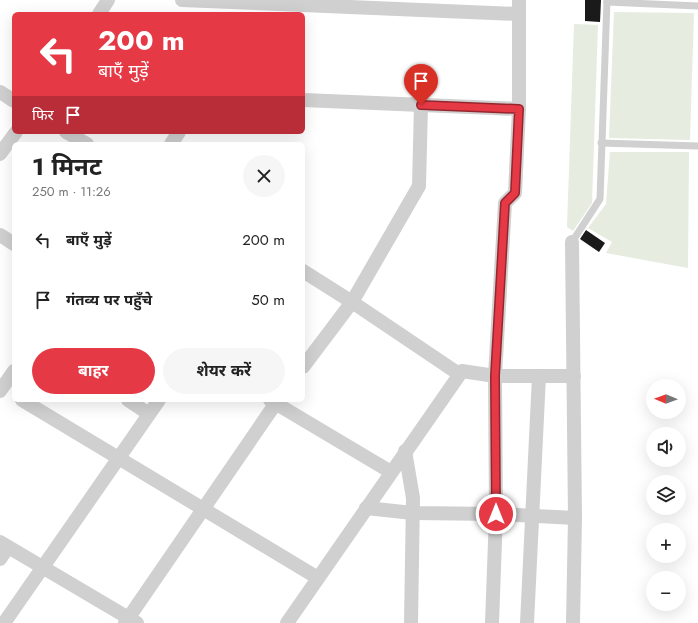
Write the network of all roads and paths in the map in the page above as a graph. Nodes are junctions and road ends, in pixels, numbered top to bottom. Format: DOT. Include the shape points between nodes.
graph roads {
  1 [pos="108,0"];
  2 [pos="182,0"];
  3 [pos="607,1"];
  4 [pos="264,6"];
  5 [pos="698,6"];
  6 [pos="518,7"];
  7 [pos="100,12"];
  8 [pos="0,92"];
  9 [pos="12,100"];
  10 [pos="305,100"];
  11 [pos="421,105"];
  12 [pos="519,109"];
  13 [pos="15,134"];
  14 [pos="70,134"];
  15 [pos="84,142"];
  16 [pos="601,143"];
  17 [pos="698,146"];
  18 [pos="0,154"];
  19 [pos="0,235"];
  20 [pos="572,242"];
  21 [pos="12,243"];
  22 [pos="305,272"];
  23 [pos="352,302"];
  24 [pos="305,364"];
  25 [pos="459,374"];
  26 [pos="12,375"];
  27 [pos="495,376"];
  28 [pos="539,376"];
  29 [pos="574,376"];
  30 [pos="4,390"];
  31 [pos="25,402"];
  32 [pos="131,402"];
  33 [pos="158,402"];
  34 [pos="274,402"];
  35 [pos="277,402"];
  36 [pos="149,414"];
  37 [pos="405,451"];
  38 [pos="118,458"];
  39 [pos="391,472"];
  40 [pos="366,508"];
  41 [pos="203,509"];
  42 [pos="413,512"];
  43 [pos="496,514"];
  44 [pos="532,517"];
  45 [pos="575,518"];
  46 [pos="4,544"];
  47 [pos="0,559"];
  48 [pos="42,566"];
  49 [pos="318,578"];
  50 [pos="130,621"];
  51 [pos="4,623"];
  52 [pos="287,623"];
  53 [pos="410,623"];
  54 [pos="492,623"];
  55 [pos="527,623"];
  56 [pos="573,623"];
  1 -- 7 [label="street"];
  2 -- 4 [label="street"];
  3 -- 5 [label="lane"];
  3 -- 16 [label="lane"];
  4 -- 6 [label="street"];
  6 -- 12 [label="street"];
  8 -- 9 [label="street"];
  10 -- 11 [label="street"];
  11 -- 12 [label="street"];
  11 -- 23 [label="street" via="418,186"];
  12 -- 27 [label="street" via="515,193 505,203"];
  13 -- 18 [label="street"];
  14 -- 15 [label="street"];
  16 -- 17 [label="lane"];
  16 -- 20 [label="lane" via="600,199"];
  19 -- 21 [label="street"];
  20 -- 29 [label="street"];
  22 -- 23 [label="street"];
  23 -- 24 [label="street"];
  23 -- 25 [label="street"];
  25 -- 27 [label="street" via="462,371"];
  25 -- 37 [label="street"];
  26 -- 30 [label="street"];
  27 -- 28 [label="street"];
  27 -- 43 [label="street"];
  28 -- 29 [label="street"];
  28 -- 44 [label="street"];
  29 -- 45 [label="street"];
  31 -- 38 [label="street"];
  32 -- 36 [label="street"];
  33 -- 36 [label="street"];
  34 -- 41 [label="street"];
  35 -- 39 [label="street"];
  36 -- 38 [label="street"];
  37 -- 39 [label="street"];
  37 -- 42 [label="street"];
  38 -- 41 [label="street"];
  38 -- 48 [label="street"];
  39 -- 40 [label="street"];
  40 -- 42 [label="street"];
  40 -- 49 [label="street"];
  41 -- 49 [label="street"];
  41 -- 50 [label="street"];
  42 -- 43 [label="street"];
  42 -- 53 [label="street"];
  43 -- 44 [label="street"];
  43 -- 54 [label="street"];
  44 -- 45 [label="street"];
  44 -- 55 [label="street"];
  45 -- 56 [label="street"];
  46 -- 47 [label="street"];
  46 -- 48 [label="street"];
  48 -- 50 [label="street"];
  48 -- 51 [label="street"];
  49 -- 52 [label="street"];
}
